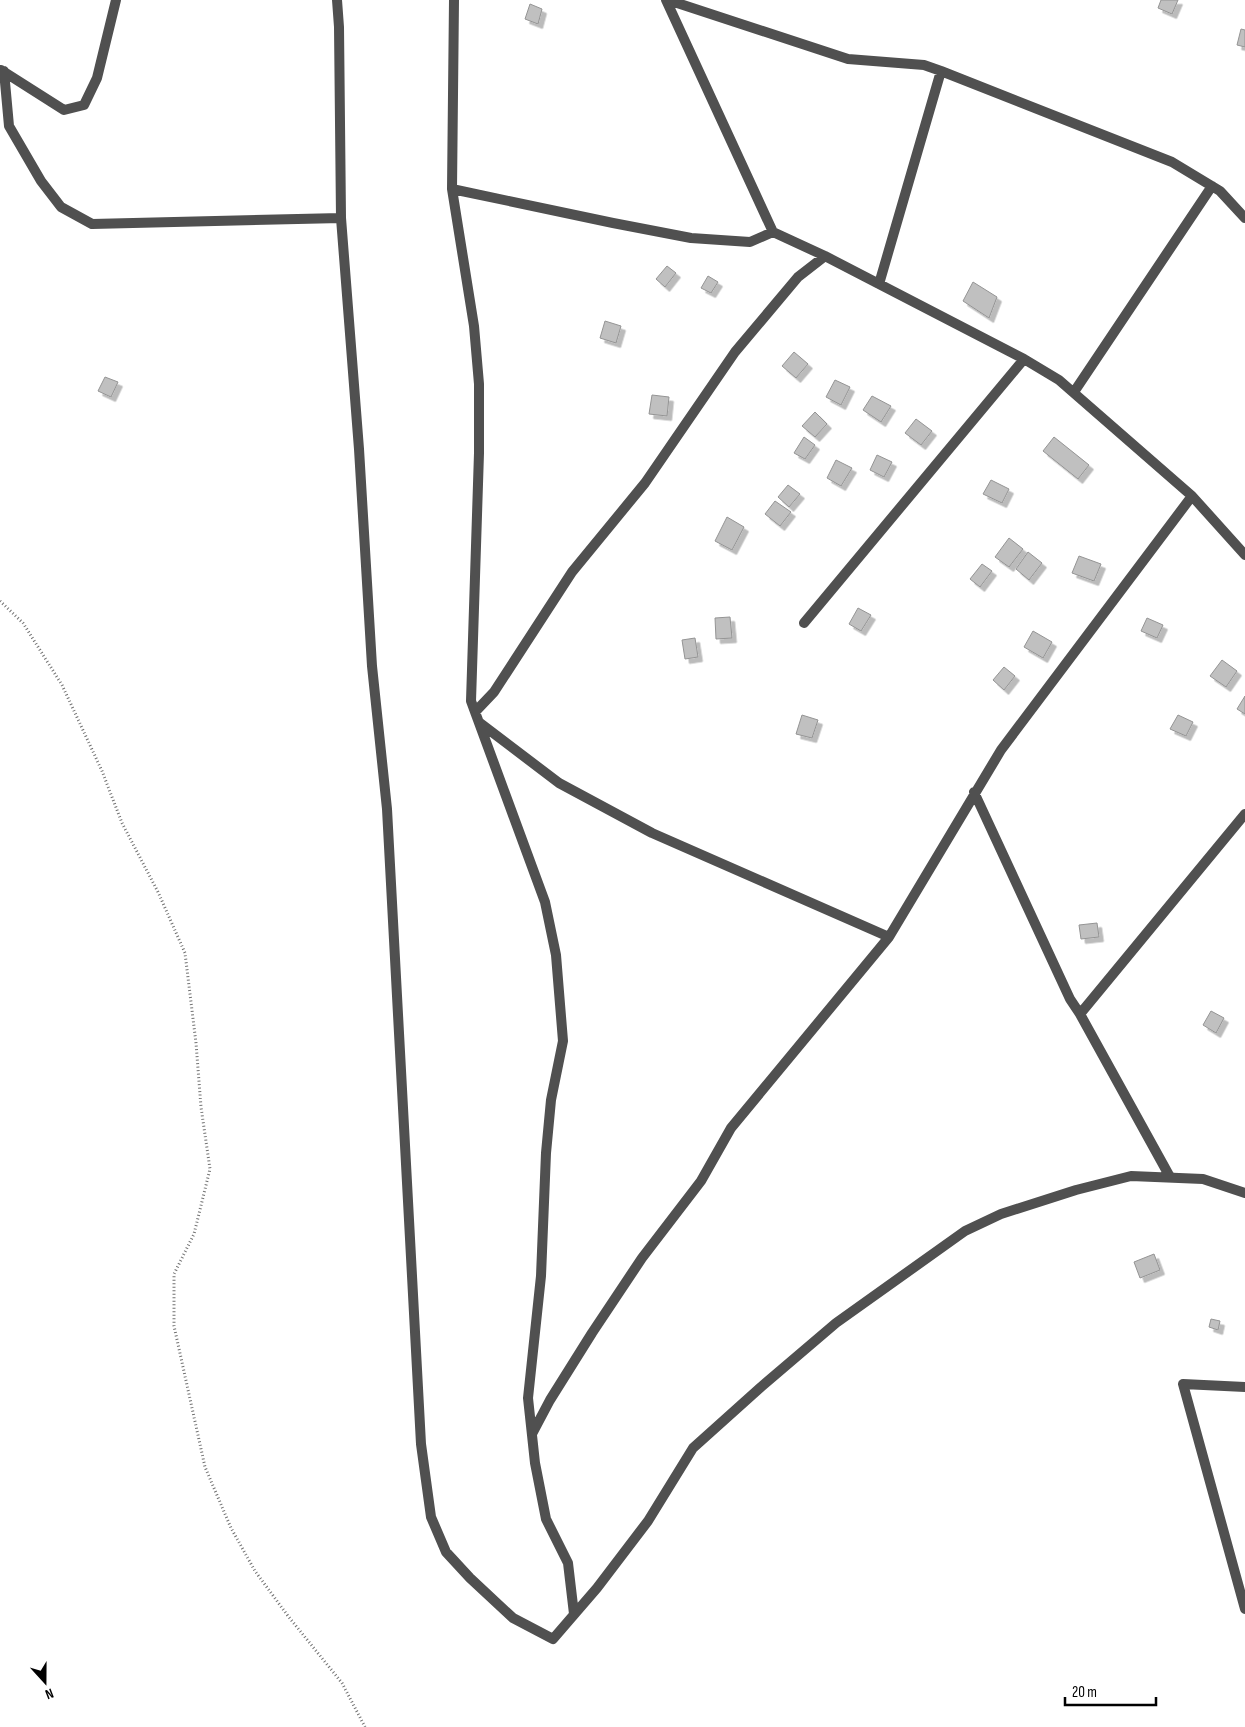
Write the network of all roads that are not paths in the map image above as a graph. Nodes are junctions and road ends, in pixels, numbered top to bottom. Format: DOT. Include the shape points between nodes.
graph roads {
  1 [pos="116,0"];
  2 [pos="336,0"];
  3 [pos="454,0"];
  4 [pos="667,0"];
  5 [pos="2,70"];
  6 [pos="941,71"];
  7 [pos="1212,186"];
  8 [pos="452,189"];
  9 [pos="341,218"];
  10 [pos="1245,218"];
  11 [pos="773,232"];
  12 [pos="825,256"];
  13 [pos="879,284"];
  14 [pos="1024,359"];
  15 [pos="1074,392"];
  16 [pos="1192,496"];
  17 [pos="1245,555"];
  18 [pos="804,623"];
  19 [pos="476,712"];
  20 [pos="480,723"];
  21 [pos="974,792"];
  22 [pos="1245,814"];
  23 [pos="889,937"];
  24 [pos="1080,1014"];
  25 [pos="1170,1177"];
  26 [pos="1245,1193"];
  27 [pos="1245,1387"];
  28 [pos="532,1434"];
  29 [pos="1240,1576"];
  30 [pos="1245,1610"];
  31 [pos="574,1614"];
  1 -- 5 [label="street" via="97,78 84,105 64,110"];
  2 -- 9 [label="street"];
  3 -- 8 [label="street"];
  4 -- 6 [label="street" via="848,58 924,65"];
  4 -- 11 [label="street"];
  5 -- 9 [label="street" via="9,126 41,181 61,206 92,224"];
  6 -- 7 [label="street" via="1172,162"];
  6 -- 13 [label="street"];
  7 -- 10 [label="street"];
  7 -- 15 [label="street"];
  8 -- 11 [label="street" via="691,238 750,242"];
  8 -- 19 [label="street" via="474,326 479,384 471,701"];
  9 -- 31 [label="street" via="372,666 387,809 421,1444 431,1518 446,1552 513,1618 554,1639"];
  11 -- 12 [label="street"];
  12 -- 13 [label="street"];
  12 -- 19 [label="street" via="798,277 735,352 645,483 572,572 494,692"];
  13 -- 14 [label="street"];
  14 -- 15 [label="street"];
  14 -- 18 [label="street"];
  15 -- 16 [label="street"];
  16 -- 17 [label="street"];
  16 -- 21 [label="street" via="1001,750"];
  19 -- 20 [label="street"];
  20 -- 23 [label="street" via="559,783 652,833"];
  20 -- 28 [label="street" via="545,902 556,955 563,1041 551,1100 546,1153 541,1276 528,1398"];
  21 -- 23 [label="street"];
  21 -- 24 [label="street" via="1070,999"];
  22 -- 24 [label="street"];
  23 -- 28 [label="street" via="732,1128 701,1181 642,1258 592,1333"];
  24 -- 25 [label="street"];
  25 -- 26 [label="street" via="1203,1179"];
  25 -- 31 [label="street" via="1131,1176 1001,1214 965,1231 836,1323 693,1448 648,1521"];
  27 -- 29 [label="street" via="1183,1384"];
  28 -- 31 [label="street" via="546,1519 568,1563"];
  29 -- 30 [label="street"];
}
